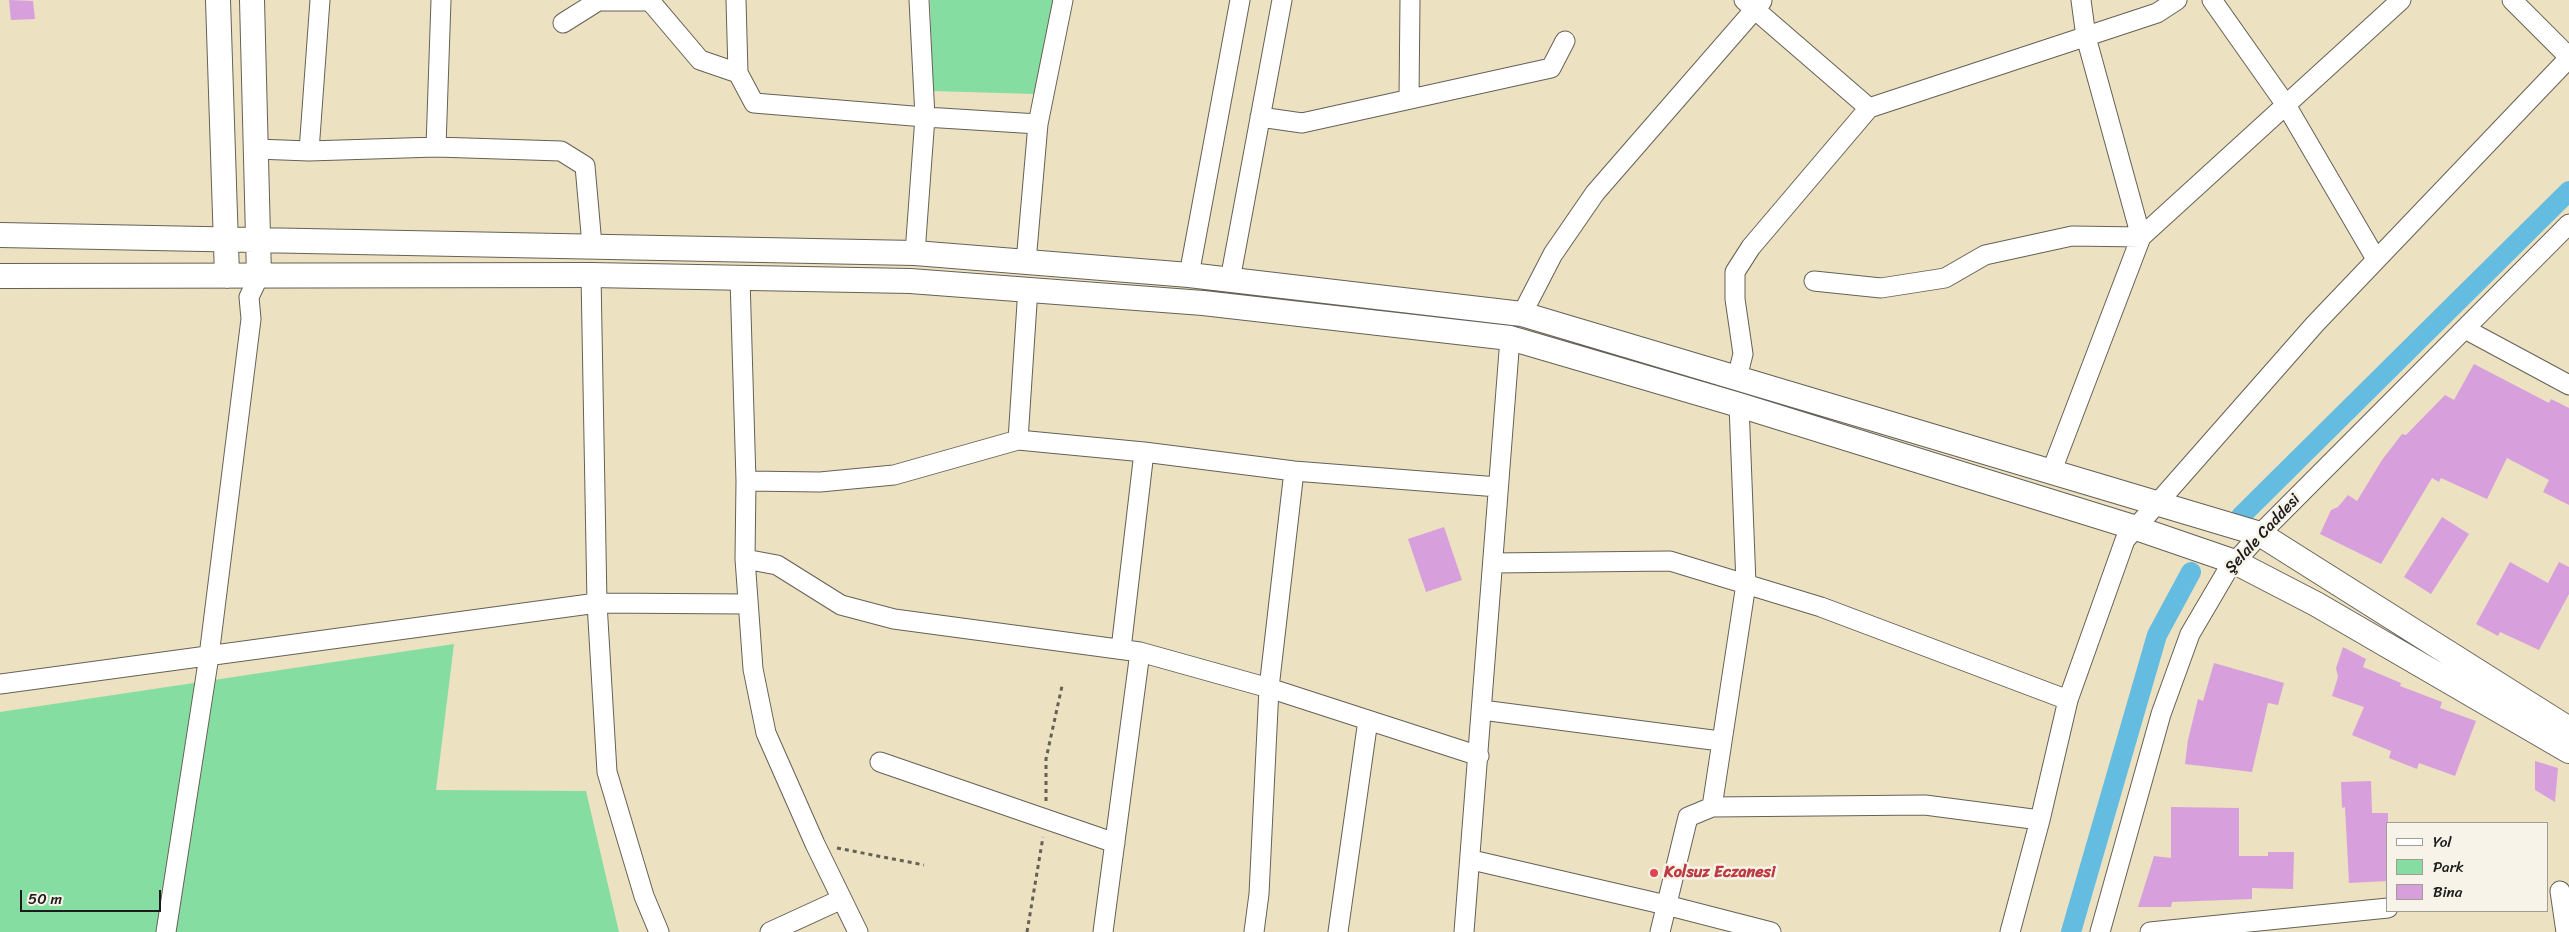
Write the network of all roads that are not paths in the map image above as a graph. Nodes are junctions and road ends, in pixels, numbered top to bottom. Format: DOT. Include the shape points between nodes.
graph roads {
  1 [pos="218,0"];
  2 [pos="252,0"];
  3 [pos="320,0"];
  4 [pos="441,0"];
  5 [pos="598,0"];
  6 [pos="736,0"];
  7 [pos="918,0"];
  8 [pos="1063,0"];
  9 [pos="1240,0"];
  10 [pos="1282,0"];
  11 [pos="1410,0"];
  12 [pos="2081,0"];
  13 [pos="2177,0"];
  14 [pos="2212,0"];
  15 [pos="2401,0"];
  16 [pos="2512,0"];
  17 [pos="1754,3"];
  18 [pos="563,23"];
  19 [pos="2086,38"];
  20 [pos="1566,41"];
  21 [pos="2569,58"];
  22 [pos="738,73"];
  23 [pos="1409,99"];
  24 [pos="2286,105"];
  25 [pos="1869,108"];
  26 [pos="925,117"];
  27 [pos="1260,117"];
  28 [pos="1038,124"];
  29 [pos="436,147"];
  30 [pos="256,149"];
  31 [pos="309,150"];
  32 [pos="2569,224"];
  33 [pos="0,235"];
  34 [pos="2141,237"];
  35 [pos="227,238"];
  36 [pos="258,238"];
  37 [pos="592,245"];
  38 [pos="915,253"];
  39 [pos="2376,259"];
  40 [pos="1026,262"];
  41 [pos="591,275"];
  42 [pos="1189,275"];
  43 [pos="0,276"];
  44 [pos="227,276"];
  45 [pos="740,278"];
  46 [pos="1230,280"];
  47 [pos="1814,281"];
  48 [pos="254,286"];
  49 [pos="1028,288"];
  50 [pos="1522,314"];
  51 [pos="2466,329"];
  52 [pos="1510,338"];
  53 [pos="1737,378"];
  54 [pos="2569,385"];
  55 [pos="1739,405"];
  56 [pos="1018,440"];
  57 [pos="1144,452"];
  58 [pos="2052,470"];
  59 [pos="1294,471"];
  60 [pos="746,481"];
  61 [pos="1498,487"];
  62 [pos="2157,503"];
  63 [pos="2136,528"];
  64 [pos="2260,534"];
  65 [pos="745,559"];
  66 [pos="2235,562"];
  67 [pos="1493,563"];
  68 [pos="1746,584"];
  69 [pos="597,603"];
  70 [pos="747,604"];
  71 [pos="1120,649"];
  72 [pos="1140,652"];
  73 [pos="209,656"];
  74 [pos="0,684"];
  75 [pos="1269,688"];
  76 [pos="2068,700"];
  77 [pos="1482,710"];
  78 [pos="1368,720"];
  79 [pos="2569,729"];
  80 [pos="1720,741"];
  81 [pos="2569,752"];
  82 [pos="1479,756"];
  83 [pos="880,762"];
  84 [pos="1712,807"];
  85 [pos="2040,820"];
  86 [pos="1115,843"];
  87 [pos="1472,860"];
  88 [pos="2559,892"];
  89 [pos="842,899"];
  90 [pos="1666,905"];
  91 [pos="2386,908"];
  92 [pos="2258,927"];
  93 [pos="166,932"];
  94 [pos="659,932"];
  95 [pos="770,932"];
  96 [pos="858,932"];
  97 [pos="1104,932"];
  98 [pos="1254,932"];
  99 [pos="1338,932"];
  100 [pos="1464,932"];
  101 [pos="1660,932"];
  102 [pos="1771,932"];
  103 [pos="2010,932"];
  104 [pos="2100,932"];
  105 [pos="2150,932"];
  106 [pos="2566,932"];
  1 -- 35 [label="main road"];
  2 -- 30 [label="main road"];
  3 -- 31 [label="street"];
  4 -- 29 [label="street"];
  5 -- 18 [label="street"];
  5 -- 22 [label="street" via="650,1 700,60"];
  6 -- 22 [label="street"];
  7 -- 26 [label="street"];
  8 -- 28 [label="street"];
  9 -- 42 [label="street"];
  10 -- 27 [label="street"];
  11 -- 23 [label="street"];
  12 -- 19 [label="street"];
  13 -- 19 [label="street" via="2157,13"];
  14 -- 24 [label="street"];
  15 -- 24 [label="street"];
  16 -- 21 [label="street"];
  17 -- 25 [label="street"];
  17 -- 50 [label="street" via="1595,193 1553,254"];
  19 -- 25 [label="street"];
  19 -- 34 [label="street"];
  20 -- 23 [label="street" via="1551,68"];
  21 -- 39 [label="street"];
  22 -- 26 [label="street" via="754,103"];
  23 -- 27 [label="street" via="1302,122"];
  24 -- 34 [label="street"];
  24 -- 39 [label="street"];
  25 -- 53 [label="street" via="1751,247 1735,272 1735,299 1743,354"];
  26 -- 28 [label="street"];
  26 -- 38 [label="street"];
  27 -- 46 [label="street"];
  28 -- 40 [label="street"];
  29 -- 31 [label="street"];
  29 -- 37 [label="street" via="561,150 585,166"];
  30 -- 31 [label="street"];
  30 -- 36 [label="main road"];
  32 -- 51 [label="street, Şelale Caddesi"];
  33 -- 35 [label="main road"];
  34 -- 47 [label="street" via="2072,236 1985,255 1945,278 1881,288"];
  34 -- 58 [label="street"];
  35 -- 36 [label="main road"];
  35 -- 44 [label="main road"];
  36 -- 37 [label="main road"];
  36 -- 48 [label="main road"];
  37 -- 38 [label="main road"];
  38 -- 40 [label="main road"];
  39 -- 62 [label="street"];
  40 -- 42 [label="main road"];
  41 -- 45 [label="main road"];
  41 -- 48 [label="main road"];
  41 -- 69 [label="street"];
  42 -- 46 [label="main road"];
  43 -- 44 [label="main road"];
  44 -- 48 [label="main road"];
  45 -- 49 [label="main road" via="910,281"];
  45 -- 60 [label="street"];
  46 -- 50 [label="main road"];
  48 -- 73 [label="street"];
  49 -- 52 [label="main road" via="1203,302"];
  49 -- 56 [label="street"];
  50 -- 52 [label="main road"];
  50 -- 53 [label="main road"];
  51 -- 54 [label="street"];
  51 -- 64 [label="street, Şelale Caddesi"];
  52 -- 55 [label="main road"];
  52 -- 61 [label="street"];
  53 -- 58 [label="main road"];
  55 -- 63 [label="main road"];
  55 -- 68 [label="street"];
  56 -- 57 [label="street"];
  56 -- 60 [label="street" via="894,475 820,482"];
  57 -- 59 [label="street"];
  57 -- 71 [label="street"];
  58 -- 62 [label="main road"];
  59 -- 61 [label="street"];
  59 -- 75 [label="street"];
  60 -- 65 [label="street"];
  61 -- 67 [label="street"];
  62 -- 63 [label="street"];
  62 -- 64 [label="main road"];
  63 -- 66 [label="main road"];
  63 -- 76 [label="street" via="2125,540"];
  64 -- 66 [label="street, Şelale Caddesi"];
  64 -- 79 [label="main road"];
  65 -- 70 [label="street"];
  65 -- 71 [label="street" via="777,565 842,605 894,619"];
  66 -- 81 [label="main road" via="2316,604"];
  66 -- 104 [label="street, Şelale Caddesi" via="2190,634 2161,714"];
  67 -- 68 [label="street" via="1670,561"];
  67 -- 77 [label="street"];
  68 -- 76 [label="street" via="1821,607"];
  68 -- 80 [label="street"];
  69 -- 70 [label="street"];
  69 -- 73 [label="street"];
  69 -- 94 [label="street" via="607,772 641,887"];
  70 -- 89 [label="street" via="753,669 766,733"];
  71 -- 72 [label="street"];
  72 -- 75 [label="street"];
  72 -- 86 [label="street"];
  73 -- 74 [label="street"];
  73 -- 93 [label="street"];
  75 -- 78 [label="street"];
  75 -- 98 [label="street" via="1259,894"];
  76 -- 85 [label="street"];
  77 -- 80 [label="street"];
  77 -- 82 [label="street"];
  78 -- 82 [label="street"];
  78 -- 99 [label="street"];
  80 -- 84 [label="street"];
  82 -- 87 [label="street"];
  83 -- 86 [label="street"];
  84 -- 85 [label="street" via="1925,805"];
  84 -- 90 [label="street" via="1688,817"];
  85 -- 103 [label="street"];
  86 -- 97 [label="street"];
  87 -- 90 [label="street"];
  87 -- 100 [label="street"];
  88 -- 106 [label="street"];
  89 -- 95 [label="street"];
  89 -- 96 [label="street"];
  90 -- 101 [label="street"];
  90 -- 102 [label="street"];
  91 -- 92 [label="street"];
  92 -- 105 [label="street"];
}
